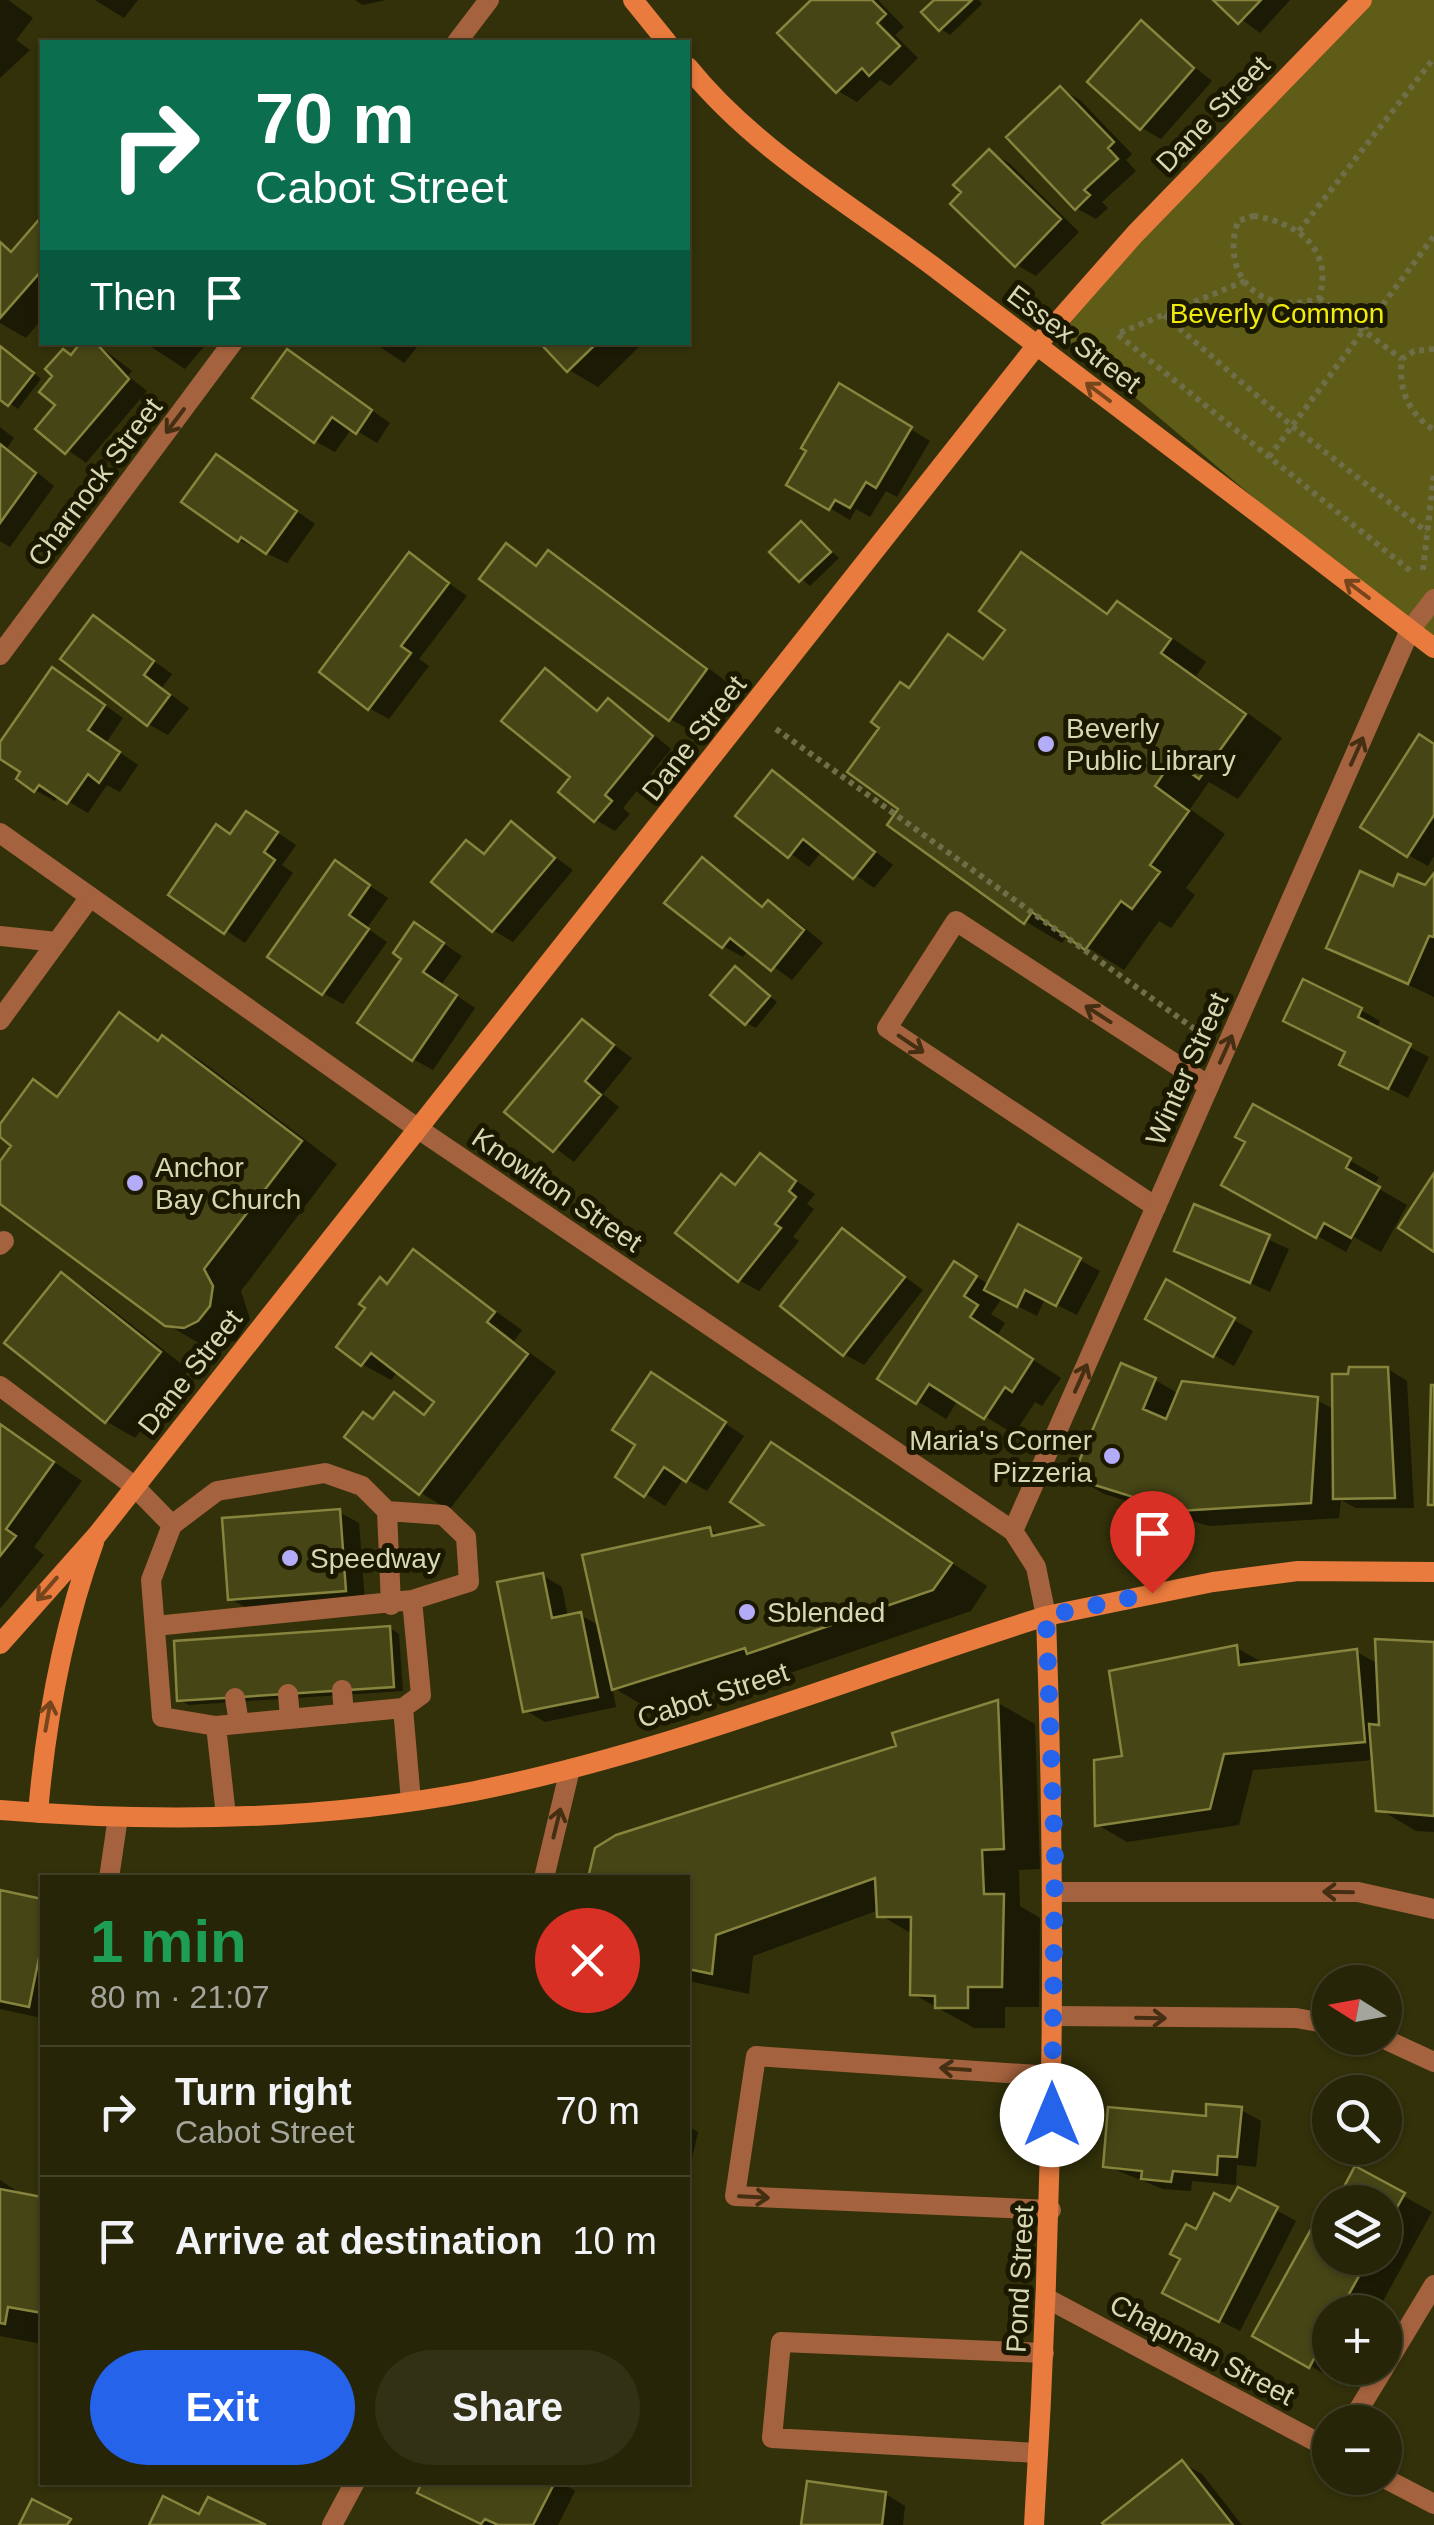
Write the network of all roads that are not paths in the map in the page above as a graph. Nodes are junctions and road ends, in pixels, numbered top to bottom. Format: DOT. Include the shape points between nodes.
graph roads {
  1 [pos="489,0"];
  2 [pos="634,0"];
  3 [pos="1362,0"];
  4 [pos="459,40"];
  5 [pos="666,40"];
  6 [pos="690,69"];
  7 [pos="231,345"];
  8 [pos="1036,345"];
  9 [pos="1434,599"];
  10 [pos="1410,630"];
  11 [pos="1434,648"];
  12 [pos="0,654"];
  13 [pos="0,833"];
  14 [pos="90,897"];
  15 [pos="0,936"];
  16 [pos="57,942"];
  17 [pos="0,1020"];
  18 [pos="1209,1086"];
  19 [pos="417,1128"];
  20 [pos="1156,1207"];
  21 [pos="0,1386"];
  22 [pos="134,1486"];
  23 [pos="387,1512"];
  24 [pos="172,1524"];
  25 [pos="1013,1531"];
  26 [pos="97,1535"];
  27 [pos="1434,1572"];
  28 [pos="402,1602"];
  29 [pos="1046,1616"];
  30 [pos="155,1626"];
  31 [pos="0,1644"];
  32 [pos="342,1690"];
  33 [pos="288,1694"];
  34 [pos="235,1698"];
  35 [pos="403,1708"];
  36 [pos="344,1714"];
  37 [pos="290,1718"];
  38 [pos="239,1723"];
  39 [pos="216,1726"];
  40 [pos="570,1769"];
  41 [pos="412,1801"];
  42 [pos="0,1810"];
  43 [pos="38,1813"];
  44 [pos="118,1816"];
  45 [pos="226,1816"];
  46 [pos="109,1875"];
  47 [pos="545,1875"];
  48 [pos="1054,1892"];
  49 [pos="1434,1909"];
  50 [pos="1053,2016"];
  51 [pos="1312,2021"];
  52 [pos="1402,2047"];
  53 [pos="1434,2062"];
  54 [pos="1052,2076"];
  55 [pos="1051,2210"];
  56 [pos="1434,2285"];
  57 [pos="1048,2299"];
  58 [pos="1402,2337"];
  59 [pos="1044,2353"];
  60 [pos="1312,2439"];
  61 [pos="1038,2453"];
  62 [pos="353,2485"];
  63 [pos="1402,2487"];
  64 [pos="1434,2504"];
  65 [pos="332,2525"];
  66 [pos="1034,2525"];
  1 -- 4 [label="street"];
  2 -- 5 [label="main road"];
  3 -- 8 [label="main road, Dane Street"];
  6 -- 8 [label="main road, Essex Street" via="786,162"];
  7 -- 12 [label="street, Charnock Street, one-way"];
  10 -- 8 [label="main road, Essex Street, one-way"];
  8 -- 19 [label="main road, Dane Street"];
  9 -- 10 [label="street, Winter Street"];
  10 -- 11 [label="main road, Essex Street"];
  18 -- 10 [label="street, Winter Street, one-way"];
  13 -- 14 [label="street, Knowlton Street"];
  14 -- 16 [label="street"];
  14 -- 19 [label="street, Knowlton Street"];
  15 -- 16 [label="street"];
  16 -- 17 [label="street"];
  18 -- 20 [label="street, Winter Street"];
  18 -- 20 [label="street, one-way" via="956,921 887,1028"];
  19 -- 22 [label="main road, Dane Street"];
  19 -- 25 [label="street, Knowlton Street"];
  25 -- 20 [label="street, Winter Street, one-way"];
  21 -- 22 [label="street"];
  22 -- 24 [label="street"];
  22 -- 26 [label="main road, Dane Street"];
  23 -- 24 [label="street" via="362,1486 325,1473 217,1491"];
  23 -- 28 [label="street"];
  23 -- 28 [label="street" via="443,1515 466,1537 469,1582"];
  24 -- 30 [label="street" via="151,1580"];
  25 -- 29 [label="street, Knowlton Street" via="1036,1567"];
  26 -- 31 [label="main road, Dane Street, one-way"];
  43 -- 26 [label="main road, Dane Street, one-way" via="56,1674"];
  27 -- 29 [label="main road, Cabot Street" via="1298,1571"];
  28 -- 30 [label="street" via="335,1620"];
  28 -- 35 [label="street" via="421,1695"];
  29 -- 40 [label="main road, Cabot Street"];
  29 -- 48 [label="main road, Pond Street"];
  30 -- 39 [label="street" via="162,1716"];
  32 -- 36 [label="street"];
  33 -- 37 [label="street"];
  34 -- 38 [label="street"];
  35 -- 36 [label="street"];
  35 -- 41 [label="street"];
  36 -- 37 [label="street"];
  37 -- 38 [label="street"];
  38 -- 39 [label="street"];
  39 -- 45 [label="street"];
  40 -- 41 [label="main road, Cabot Street"];
  47 -- 40 [label="street, one-way"];
  41 -- 45 [label="main road, Cabot Street"];
  42 -- 43 [label="main road, Cabot Street"];
  43 -- 44 [label="main road, Cabot Street"];
  44 -- 45 [label="main road, Cabot Street"];
  44 -- 46 [label="street"];
  49 -- 48 [label="street, one-way" via="1358,1892"];
  48 -- 50 [label="main road, Pond Street"];
  50 -- 51 [label="street, one-way"];
  50 -- 54 [label="main road, Pond Street"];
  52 -- 53 [label="street"];
  54 -- 55 [label="main road, Pond Street"];
  54 -- 55 [label="street, one-way" via="756,2056 735,2196"];
  55 -- 57 [label="main road, Pond Street"];
  56 -- 58 [label="street"];
  57 -- 59 [label="main road, Pond Street"];
  57 -- 60 [label="street, Chapman Street"];
  59 -- 61 [label="main road, Pond Street"];
  59 -- 61 [label="street" via="781,2342 772,2438"];
  61 -- 66 [label="main road, Pond Street"];
  62 -- 65 [label="street"];
  63 -- 64 [label="street"];
}
